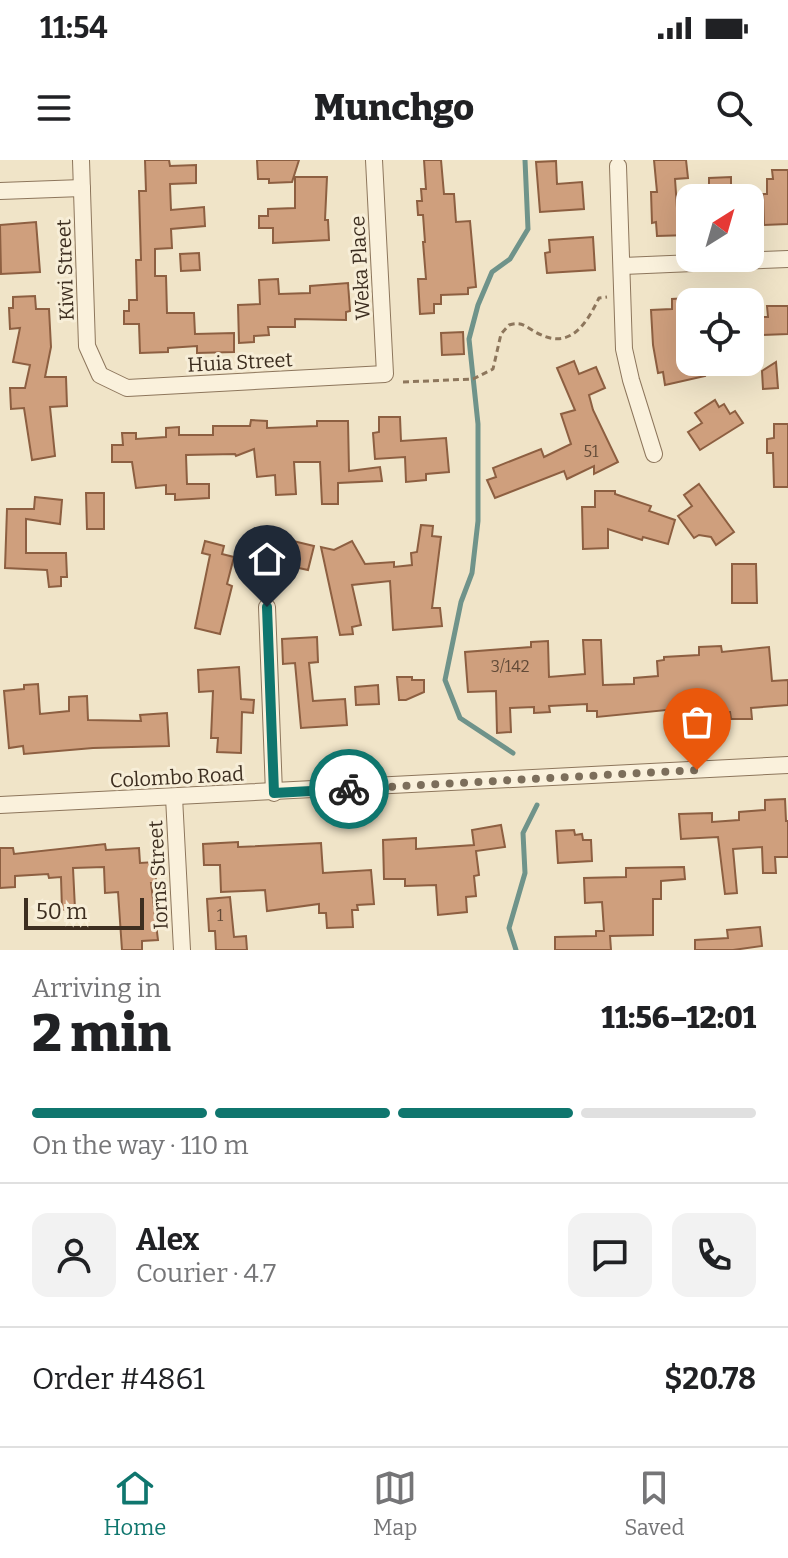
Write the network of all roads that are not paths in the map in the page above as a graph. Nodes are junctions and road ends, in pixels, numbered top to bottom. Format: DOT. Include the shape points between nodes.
graph roads {
  1 [pos="81,160"];
  2 [pos="374,160"];
  3 [pos="618,166"];
  4 [pos="82,188"];
  5 [pos="0,191"];
  6 [pos="788,259"];
  7 [pos="623,266"];
  8 [pos="385,374"];
  9 [pos="100,375"];
  10 [pos="654,454"];
  11 [pos="267,607"];
  12 [pos="788,765"];
  13 [pos="274,793"];
  14 [pos="174,797"];
  15 [pos="0,805"];
  16 [pos="182,950"];
  1 -- 4 [label="street, Kiwi Street"];
  2 -- 8 [label="street, Weka Place"];
  3 -- 7 [label="street"];
  4 -- 5 [label="street"];
  4 -- 9 [label="street, Kiwi Street" via="87,346"];
  6 -- 7 [label="street"];
  7 -- 10 [label="street" via="624,349"];
  8 -- 9 [label="street, Huia Street" via="127,388"];
  11 -- 13 [label="street"];
  12 -- 13 [label="street, Colombo Road"];
  13 -- 14 [label="street, Colombo Road"];
  14 -- 15 [label="street, Colombo Road"];
  14 -- 16 [label="street, Iorns Street"];
}
